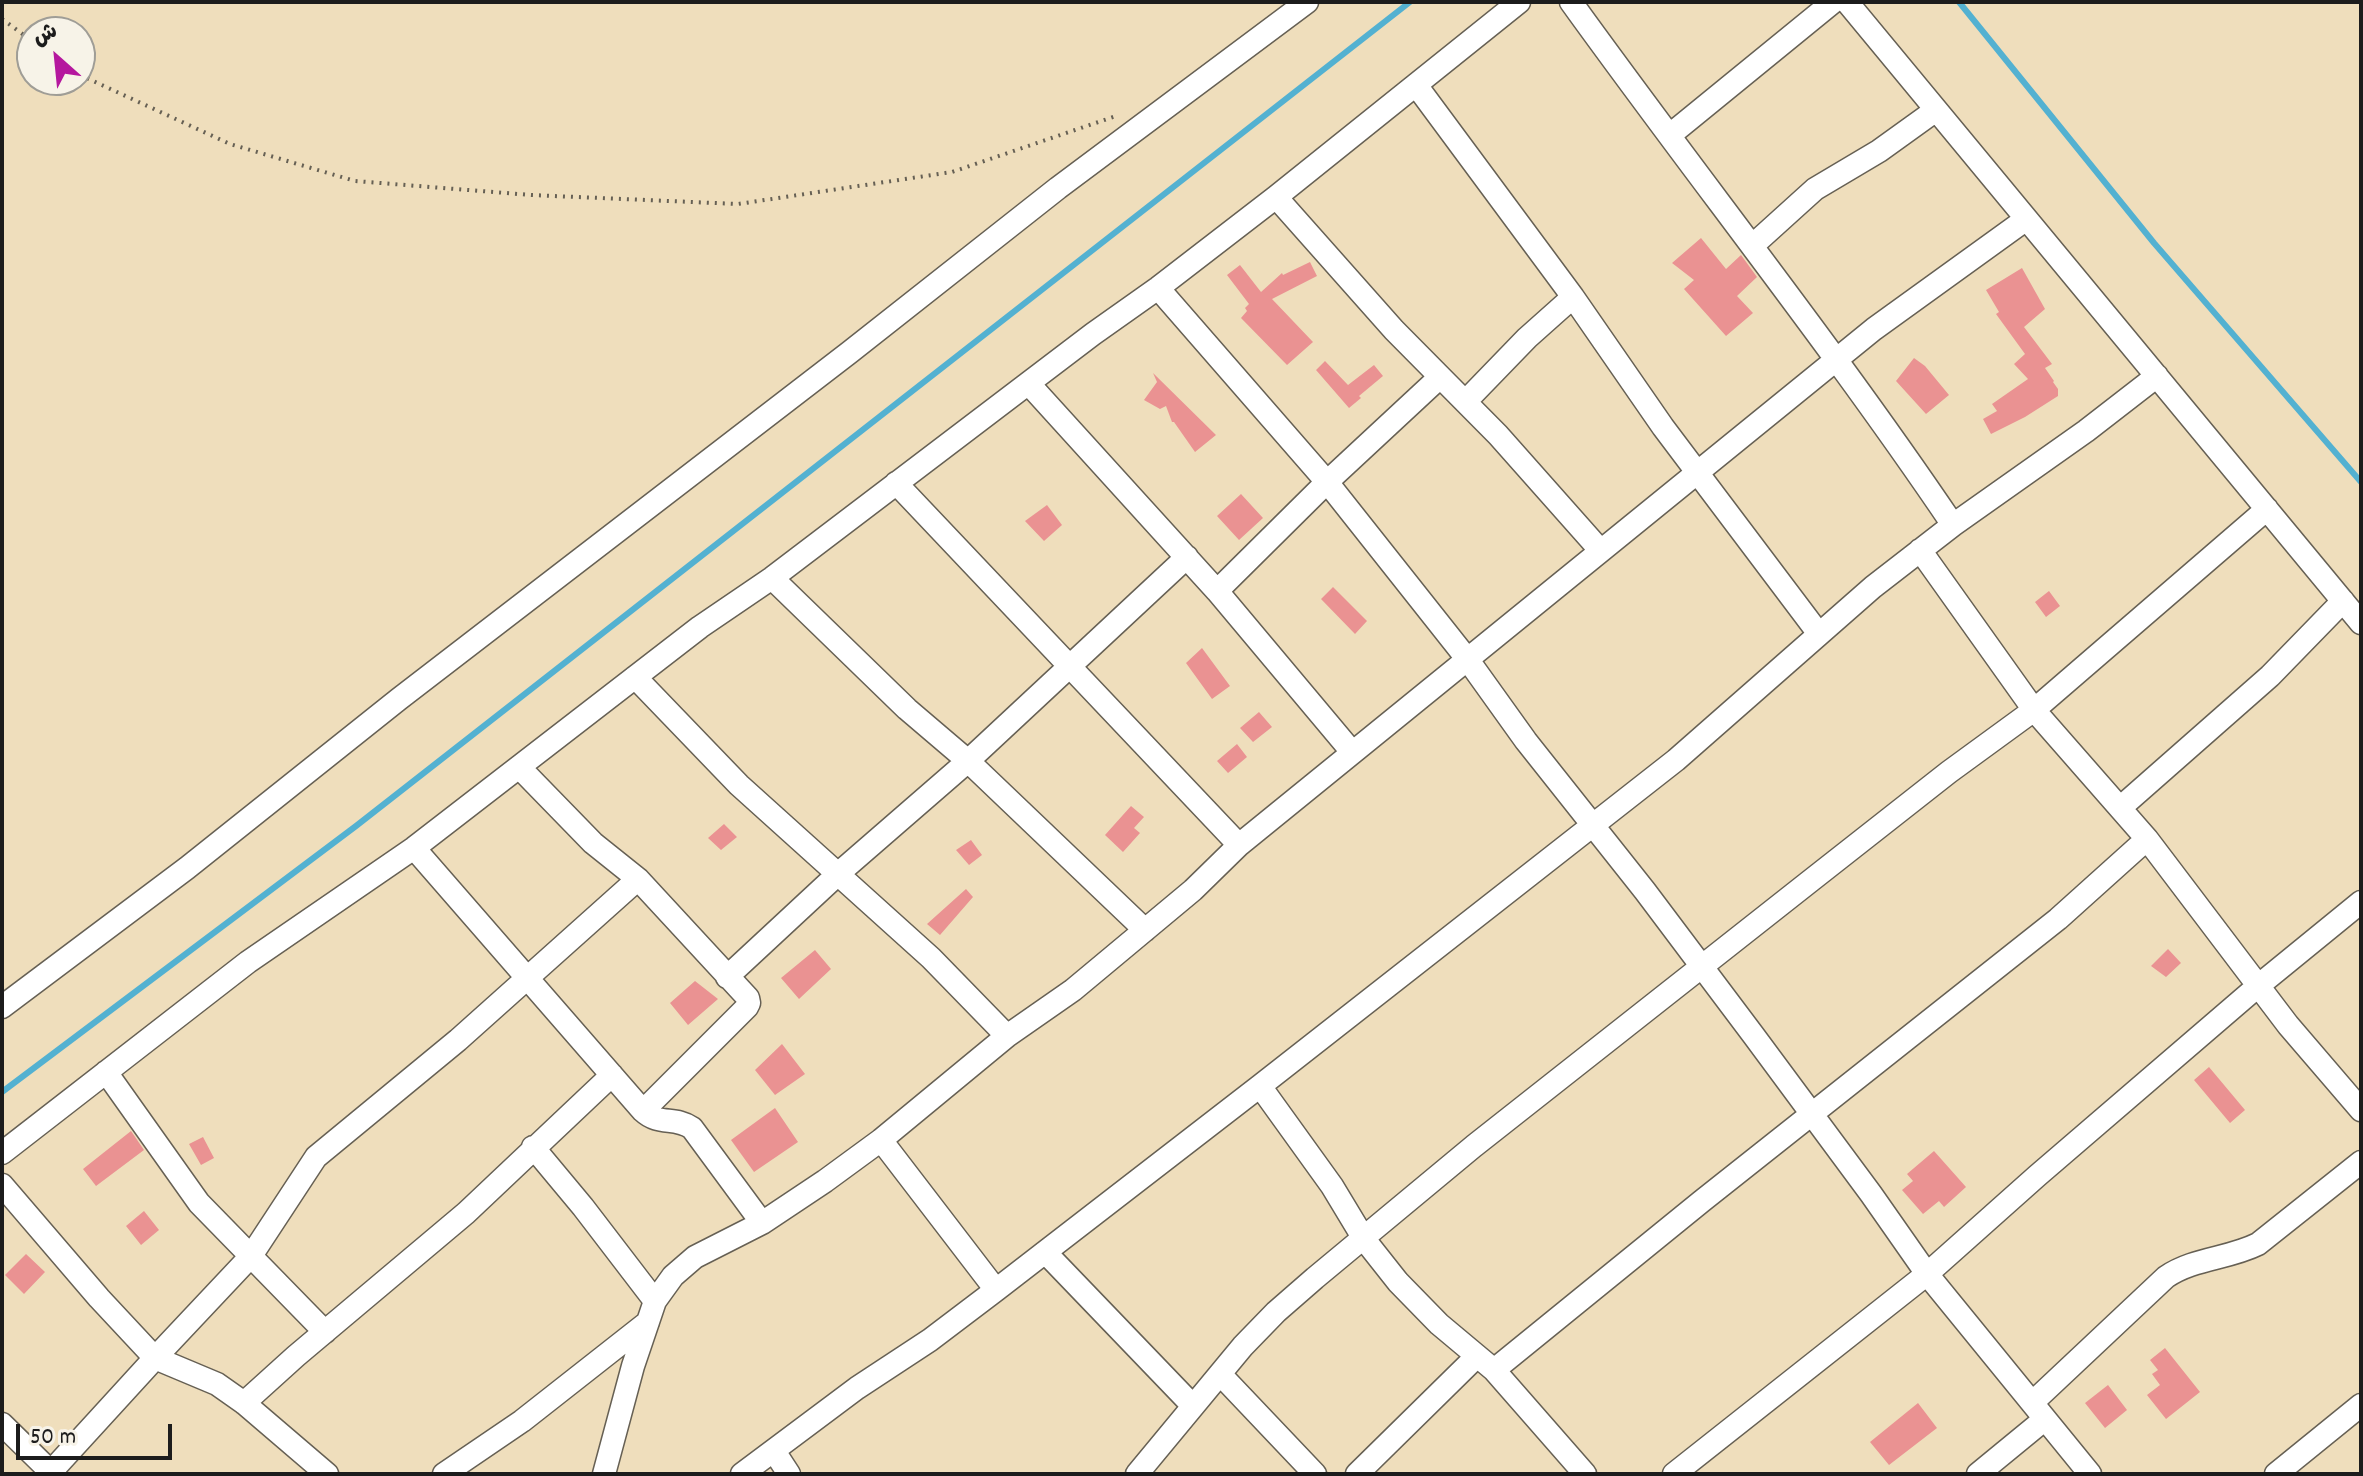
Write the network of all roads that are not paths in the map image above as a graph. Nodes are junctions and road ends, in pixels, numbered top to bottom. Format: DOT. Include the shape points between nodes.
graph roads {
  1 [pos="1307,2"];
  2 [pos="1519,2"];
  3 [pos="1571,2"];
  4 [pos="1833,2"];
  5 [pos="1847,2"];
  6 [pos="1416,85"];
  7 [pos="1936,110"];
  8 [pos="1670,135"];
  9 [pos="1276,197"];
  10 [pos="2025,220"];
  11 [pos="1752,246"];
  12 [pos="1158,288"];
  13 [pos="1573,297"];
  14 [pos="1837,360"];
  15 [pos="2157,376"];
  16 [pos="1440,377"];
  17 [pos="1029,384"];
  18 [pos="1466,401"];
  19 [pos="1697,473"];
  20 [pos="1327,482"];
  21 [pos="896,483"];
  22 [pos="2267,509"];
  23 [pos="1953,525"];
  24 [pos="1600,550"];
  25 [pos="1920,550"];
  26 [pos="1187,557"];
  27 [pos="772,578"];
  28 [pos="1217,591"];
  29 [pos="2343,601"];
  30 [pos="2361,623"];
  31 [pos="1819,634"];
  32 [pos="1468,660"];
  33 [pos="1070,666"];
  34 [pos="635,677"];
  35 [pos="2034,710"];
  36 [pos="1352,752"];
  37 [pos="968,761"];
  38 [pos="519,767"];
  39 [pos="2120,808"];
  40 [pos="1593,827"];
  41 [pos="2147,839"];
  42 [pos="1239,845"];
  43 [pos="414,848"];
  44 [pos="839,873"];
  45 [pos="638,879"];
  46 [pos="2361,902"];
  47 [pos="1145,930"];
  48 [pos="1701,968"];
  49 [pos="727,977"];
  50 [pos="527,979"];
  51 [pos="2258,986"];
  52 [pos="2,1007"];
  53 [pos="1007,1036"];
  54 [pos="106,1072"];
  55 [pos="612,1075"];
  56 [pos="1260,1086"];
  57 [pos="2361,1110"];
  58 [pos="643,1111"];
  59 [pos="1812,1114"];
  60 [pos="881,1140"];
  61 [pos="533,1147"];
  62 [pos="2,1153"];
  63 [pos="2361,1162"];
  64 [pos="2,1185"];
  65 [pos="762,1223"];
  66 [pos="1364,1239"];
  67 [pos="1045,1252"];
  68 [pos="251,1256"];
  69 [pos="1927,1274"];
  70 [pos="996,1290"];
  71 [pos="652,1312"];
  72 [pos="325,1332"];
  73 [pos="155,1358"];
  74 [pos="1486,1363"];
  75 [pos="1220,1374"];
  76 [pos="244,1403"];
  77 [pos="2361,1405"];
  78 [pos="1193,1406"];
  79 [pos="2038,1411"];
  80 [pos="2,1424"];
  81 [pos="774,1451"];
  82 [pos="51,1473"];
  83 [pos="327,1474"];
  84 [pos="444,1474"];
  85 [pos="604,1474"];
  86 [pos="742,1474"];
  87 [pos="789,1474"];
  88 [pos="1137,1474"];
  89 [pos="1315,1474"];
  90 [pos="1357,1474"];
  91 [pos="1585,1474"];
  92 [pos="1674,1474"];
  93 [pos="1978,1474"];
  94 [pos="2090,1474"];
  95 [pos="2276,1474"];
  1 -- 52 [label="street" via="1058,188"];
  2 -- 6 [label="street"];
  3 -- 8 [label="street"];
  4 -- 8 [label="street"];
  5 -- 7 [label="street"];
  6 -- 9 [label="street"];
  6 -- 13 [label="street"];
  7 -- 10 [label="street"];
  7 -- 11 [label="street" via="1805,197"];
  8 -- 11 [label="street"];
  9 -- 12 [label="street"];
  9 -- 16 [label="street"];
  10 -- 14 [label="street"];
  10 -- 15 [label="street"];
  11 -- 14 [label="street"];
  12 -- 17 [label="street"];
  12 -- 20 [label="street"];
  13 -- 18 [label="street"];
  13 -- 19 [label="street"];
  14 -- 19 [label="street"];
  14 -- 23 [label="street"];
  15 -- 22 [label="street"];
  15 -- 23 [label="street"];
  16 -- 18 [label="street"];
  16 -- 20 [label="street"];
  17 -- 21 [label="street"];
  17 -- 26 [label="street"];
  18 -- 24 [label="street"];
  19 -- 24 [label="street"];
  19 -- 31 [label="street"];
  20 -- 28 [label="street"];
  20 -- 32 [label="street"];
  21 -- 27 [label="street"];
  21 -- 33 [label="street"];
  22 -- 29 [label="street"];
  22 -- 35 [label="street"];
  23 -- 25 [label="street"];
  24 -- 32 [label="street"];
  25 -- 31 [label="street"];
  25 -- 35 [label="street"];
  26 -- 28 [label="street"];
  26 -- 33 [label="street"];
  27 -- 34 [label="street"];
  27 -- 37 [label="street"];
  28 -- 36 [label="street"];
  29 -- 30 [label="street"];
  29 -- 39 [label="street" via="2270,676"];
  31 -- 40 [label="street"];
  32 -- 36 [label="street"];
  32 -- 40 [label="street"];
  33 -- 37 [label="street"];
  33 -- 42 [label="street"];
  34 -- 38 [label="street"];
  34 -- 44 [label="street" via="739,785"];
  35 -- 39 [label="street"];
  35 -- 48 [label="street"];
  36 -- 42 [label="street"];
  37 -- 44 [label="street"];
  37 -- 47 [label="street"];
  38 -- 43 [label="street"];
  38 -- 45 [label="street" via="593,843"];
  39 -- 41 [label="street"];
  40 -- 48 [label="street"];
  40 -- 56 [label="street"];
  41 -- 51 [label="street"];
  41 -- 59 [label="street" via="2058,919"];
  42 -- 47 [label="street"];
  43 -- 50 [label="street"];
  43 -- 54 [label="street" via="248,962"];
  44 -- 49 [label="street"];
  44 -- 53 [label="street"];
  45 -- 49 [label="street"];
  45 -- 50 [label="street"];
  46 -- 51 [label="street"];
  47 -- 53 [label="street"];
  48 -- 59 [label="street"];
  48 -- 66 [label="street"];
  49 -- 58 [label="street" via="748,998 747,1007"];
  50 -- 55 [label="street"];
  50 -- 68 [label="street" via="316,1157"];
  51 -- 57 [label="street"];
  51 -- 69 [label="street"];
  53 -- 60 [label="street"];
  54 -- 62 [label="street"];
  54 -- 68 [label="street" via="194,1197"];
  55 -- 58 [label="street"];
  55 -- 61 [label="street"];
  56 -- 66 [label="street"];
  56 -- 67 [label="street"];
  58 -- 65 [label="street" via="692,1128"];
  59 -- 69 [label="street"];
  59 -- 74 [label="street"];
  60 -- 65 [label="street"];
  60 -- 70 [label="street"];
  61 -- 71 [label="street" via="583,1207"];
  61 -- 72 [label="street" via="466,1213"];
  63 -- 79 [label="street" via="2258,1244 2190,1264 2166,1277"];
  64 -- 73 [label="street"];
  65 -- 71 [label="street" via="695,1257 673,1276"];
  66 -- 74 [label="street" via="1439,1324"];
  66 -- 75 [label="street" via="1276,1312"];
  67 -- 70 [label="street"];
  67 -- 78 [label="street"];
  68 -- 72 [label="street"];
  68 -- 73 [label="street"];
  69 -- 79 [label="street"];
  69 -- 92 [label="street"];
  70 -- 81 [label="street"];
  71 -- 84 [label="street" via="522,1421"];
  71 -- 85 [label="street"];
  72 -- 76 [label="street"];
  73 -- 76 [label="street" via="201,1375"];
  73 -- 82 [label="street"];
  74 -- 90 [label="street"];
  74 -- 91 [label="street"];
  75 -- 78 [label="street"];
  75 -- 89 [label="street"];
  76 -- 83 [label="street"];
  77 -- 95 [label="street"];
  78 -- 88 [label="street"];
  79 -- 93 [label="street"];
  79 -- 94 [label="street"];
  80 -- 82 [label="street"];
  81 -- 86 [label="street"];
  81 -- 87 [label="street"];
}
